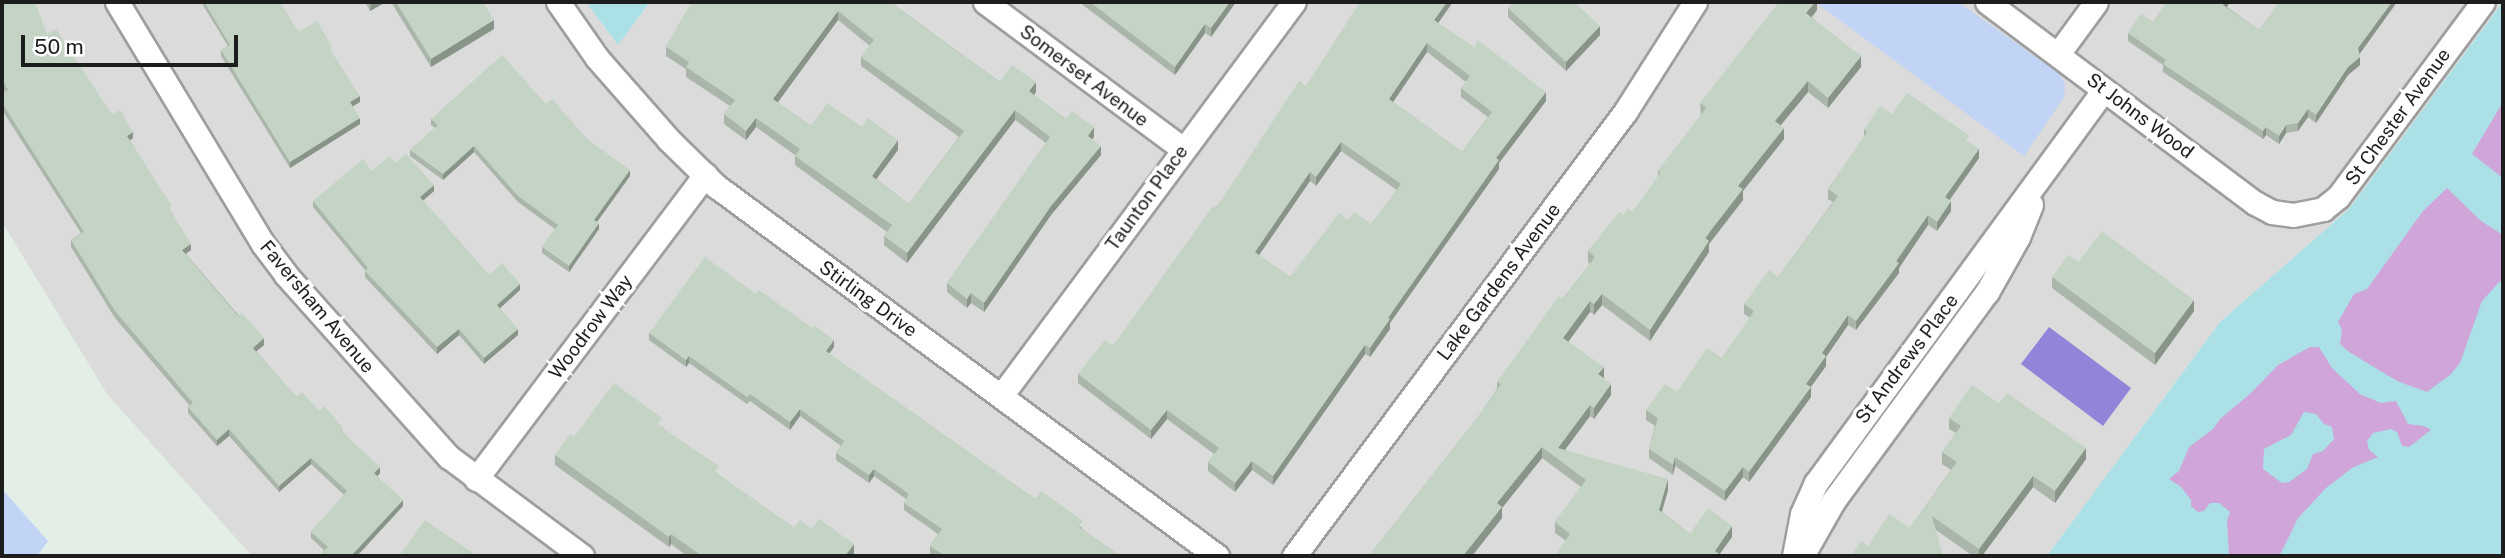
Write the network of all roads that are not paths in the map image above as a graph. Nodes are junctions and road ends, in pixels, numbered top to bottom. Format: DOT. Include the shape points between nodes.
graph roads {
  1 [pos="117,2"];
  2 [pos="558,2"];
  3 [pos="985,2"];
  4 [pos="1294,2"];
  5 [pos="1695,2"];
  6 [pos="1987,2"];
  7 [pos="2096,2"];
  8 [pos="2483,2"];
  9 [pos="2058,54"];
  10 [pos="2104,89"];
  11 [pos="1183,149"];
  12 [pos="2045,174"];
  13 [pos="705,175"];
  14 [pos="2300,215"];
  15 [pos="1001,396"];
  16 [pos="476,479"];
  17 [pos="582,556"];
  18 [pos="1217,556"];
  19 [pos="1294,556"];
  20 [pos="1794,556"];
  21 [pos="1802,556"];
  1 -- 16 [label="street, Faversham Avenue" via="274,259 431,439"];
  2 -- 13 [label="street, Stirling Drive" via="597,58"];
  3 -- 11 [label="street, Somerset Avenue"];
  4 -- 11 [label="street, Taunton Place"];
  5 -- 19 [label="street, Lake Gardens Avenue" via="1625,112"];
  6 -- 9 [label="street, St Johns Wood"];
  7 -- 9 [label="street"];
  8 -- 14 [label="street, St Chester Avenue" via="2338,197 2323,209"];
  9 -- 10 [label="street, St Johns Wood"];
  10 -- 12 [label="street, St Andrews Place"];
  10 -- 14 [label="street, St Johns Wood" via="2259,205 2272,212"];
  11 -- 15 [label="street, Taunton Place"];
  12 -- 20 [label="street, St Andrews Place" via="1816,483 1802,514"];
  12 -- 21 [label="street, St Andrews Place" via="2018,237 1987,292 1834,500"];
  13 -- 15 [label="street, Stirling Drive"];
  13 -- 16 [label="street, Woodrow Way"];
  15 -- 18 [label="street, Stirling Drive"];
  16 -- 17 [label="street, Faversham Avenue"];
}
